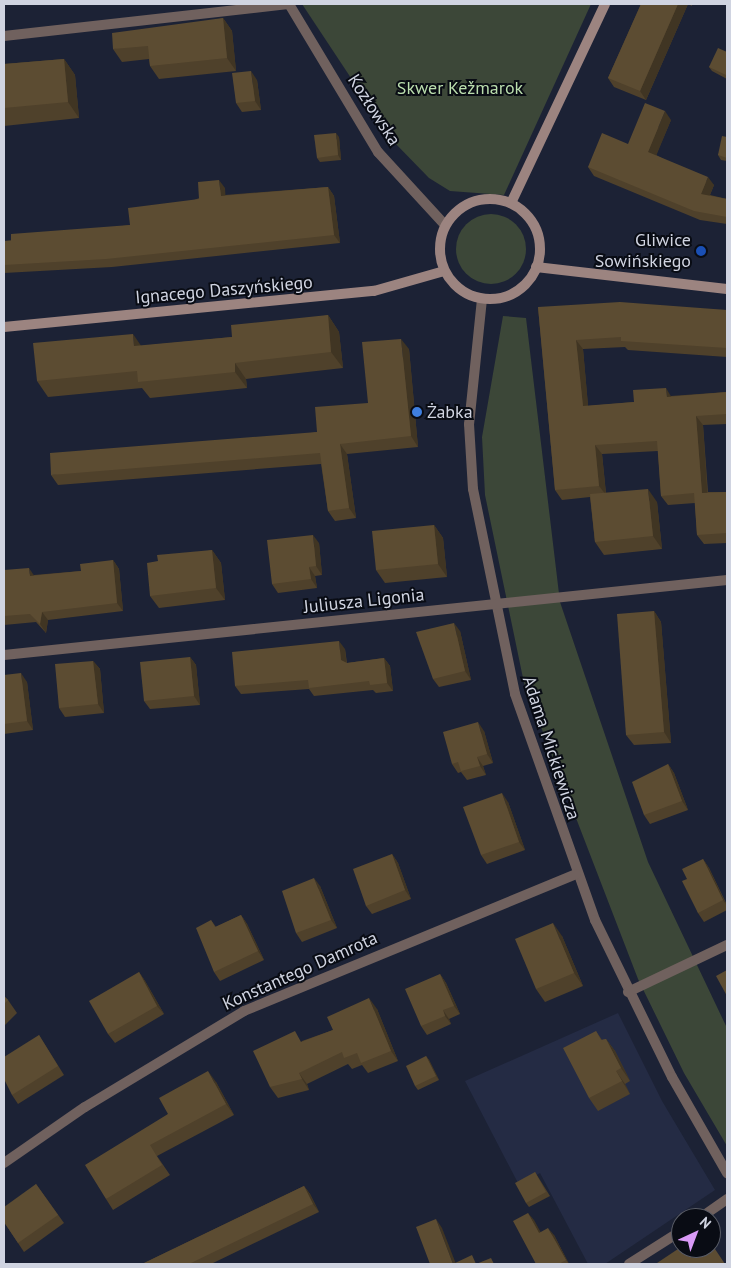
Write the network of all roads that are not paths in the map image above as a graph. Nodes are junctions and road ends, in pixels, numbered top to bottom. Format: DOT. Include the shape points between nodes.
graph roads {
  1 [pos="289,4"];
  2 [pos="605,4"];
  3 [pos="4,36"];
  4 [pos="511,203"];
  5 [pos="445,225"];
  6 [pos="536,267"];
  7 [pos="444,271"];
  8 [pos="727,289"];
  9 [pos="482,299"];
  10 [pos="4,327"];
  11 [pos="727,580"];
  12 [pos="494,603"];
  13 [pos="4,655"];
  14 [pos="576,874"];
  15 [pos="727,945"];
  16 [pos="628,992"];
  17 [pos="4,1163"];
  18 [pos="727,1173"];
  19 [pos="727,1200"];
  20 [pos="715,1208"];
  21 [pos="671,1237"];
  22 [pos="629,1264"];
  1 -- 3 [label="street"];
  1 -- 5 [label="street, Kozłowska" via="378,152"];
  2 -- 4 [label="street"];
  4 -- 5 [label="street" via="484,199 469,203"];
  4 -- 6 [label="street" via="534,226 540,253"];
  5 -- 7 [label="street" via="440,240"];
  6 -- 8 [label="street"];
  6 -- 9 [label="street" via="515,292"];
  7 -- 9 [label="street" via="460,289"];
  7 -- 10 [label="street, Ignacego Daszyńskiego" via="374,291"];
  9 -- 12 [label="street, Adama Mickiewicza" via="469,424 473,488"];
  11 -- 12 [label="street, Juliusza Ligonia"];
  12 -- 13 [label="street, Juliusza Ligonia"];
  12 -- 14 [label="street, Adama Mickiewicza" via="515,694"];
  14 -- 16 [label="street, Adama Mickiewicza"];
  14 -- 17 [label="street, Konstantego Damrota" via="244,1010 85,1107"];
  15 -- 16 [label="street"];
  16 -- 18 [label="street, Adama Mickiewicza"];
  19 -- 20 [label="street"];
  21 -- 22 [label="street"];
}
